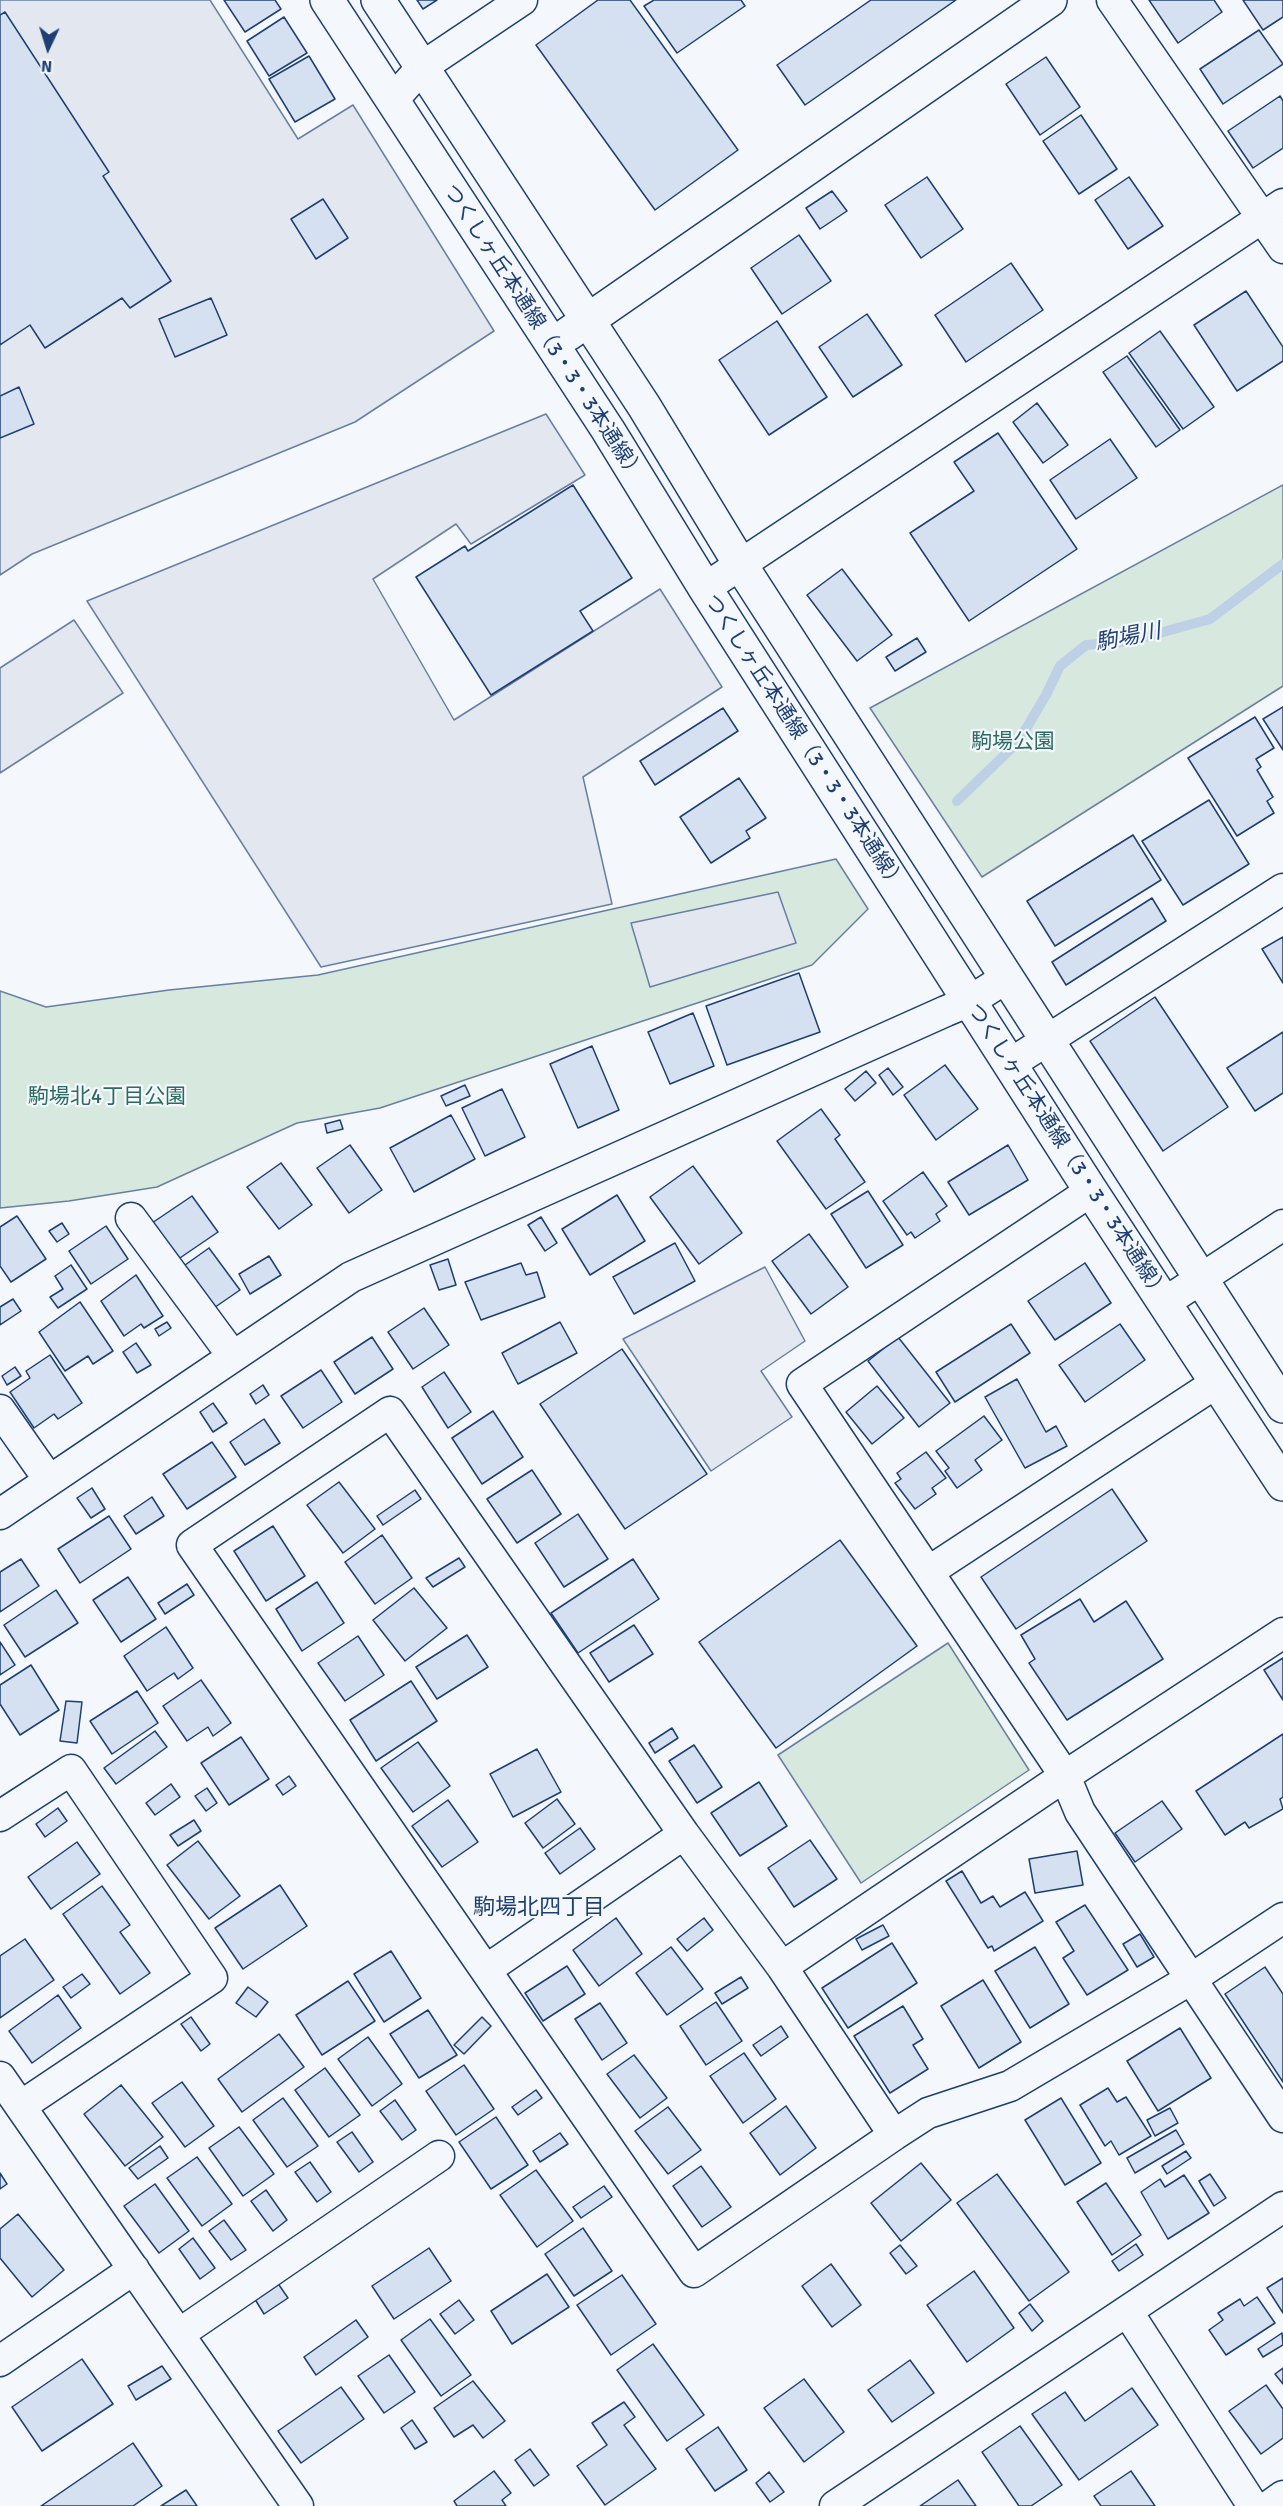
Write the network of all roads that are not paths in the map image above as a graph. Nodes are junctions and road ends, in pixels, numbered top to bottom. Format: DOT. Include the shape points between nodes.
graph roads {
  1 [pos="327,0"];
  2 [pos="378,0"];
  3 [pos="522,0"];
  4 [pos="1050,0"];
  5 [pos="1112,0"];
  6 [pos="422,67"];
  7 [pos="393,100"];
  8 [pos="1273,211"];
  9 [pos="1283,248"];
  10 [pos="586,321"];
  11 [pos="551,345"];
  12 [pos="740,564"];
  13 [pos="705,588"];
  14 [pos="1283,889"];
  15 [pos="1006,978"];
  16 [pos="970,1000"];
  17 [pos="1047,1040"];
  18 [pos="1010,1064"];
  19 [pos="1091,1191"];
  20 [pos="131,1218"];
  21 [pos="1283,1225"];
  22 [pos="1200,1279"];
  23 [pos="1164,1303"];
  24 [pos="231,1355"];
  25 [pos="1216,1383"];
  26 [pos="1283,1406"];
  27 [pos="0,1410"];
  28 [pos="49,1480"];
  29 [pos="1283,1484"];
  30 [pos="0,1514"];
  31 [pos="928,1572"];
  32 [pos="1283,1633"];
  33 [pos="1065,1776"];
  34 [pos="0,1816"];
  35 [pos="684,1834"];
  36 [pos="1283,1918"];
  37 [pos="782,1967"];
  38 [pos="486,1970"];
  39 [pos="1191,1979"];
  40 [pos="0,2077"];
  41 [pos="21,2106"];
  42 [pos="1283,2117"];
  43 [pos="894,2135"];
  44 [pos="438,2157"];
  45 [pos="1283,2207"];
  46 [pos="134,2269"];
  47 [pos="1127,2311"];
  48 [pos="179,2334"];
  49 [pos="0,2361"];
  50 [pos="1283,2496"];
  51 [pos="298,2506"];
  52 [pos="836,2506"];
  53 [pos="1253,2506"];
  54 [pos="1269,2506"];
  1 -- 7 [label="street, つくしヶ丘本通線（3・3・3本通線）"];
  2 -- 6 [label="street, つくしヶ丘本通線（3・3・3本通線）"];
  3 -- 6 [label="street"];
  4 -- 10 [label="street"];
  5 -- 8 [label="street"];
  6 -- 7 [label="street"];
  6 -- 10 [label="street, つくしヶ丘本通線（3・3・3本通線）"];
  7 -- 11 [label="street, つくしヶ丘本通線（3・3・3本通線）"];
  8 -- 9 [label="street"];
  8 -- 12 [label="street"];
  10 -- 11 [label="street"];
  10 -- 12 [label="street, つくしヶ丘本通線（3・3・3本通線）" via="644,406"];
  11 -- 13 [label="street, つくしヶ丘本通線（3・3・3本通線）"];
  12 -- 13 [label="street"];
  12 -- 15 [label="street, つくしヶ丘本通線（3・3・3本通線）"];
  13 -- 16 [label="street, つくしヶ丘本通線（3・3・3本通線）"];
  14 -- 17 [label="street"];
  15 -- 16 [label="street"];
  15 -- 17 [label="street, つくしヶ丘本通線（3・3・3本通線）"];
  16 -- 18 [label="street, つくしヶ丘本通線（3・3・3本通線）"];
  16 -- 24 [label="street" via="351,1276"];
  17 -- 18 [label="street"];
  17 -- 22 [label="street, つくしヶ丘本通線（3・3・3本通線）"];
  18 -- 19 [label="street, つくしヶ丘本通線（3・3・3本通線）"];
  19 -- 23 [label="street, つくしヶ丘本通線（3・3・3本通線）"];
  19 -- 31 [label="street" via="802,1384"];
  20 -- 24 [label="street"];
  21 -- 22 [label="street"];
  22 -- 23 [label="street"];
  22 -- 26 [label="street, つくしヶ丘本通線（3・3・3本通線）"];
  23 -- 25 [label="street, つくしヶ丘本通線（3・3・3本通線）"];
  24 -- 28 [label="street"];
  25 -- 29 [label="street, つくしヶ丘本通線（3・3・3本通線）"];
  25 -- 31 [label="street"];
  27 -- 28 [label="street"];
  28 -- 30 [label="street"];
  31 -- 33 [label="street"];
  32 -- 33 [label="street"];
  33 -- 37 [label="street"];
  33 -- 39 [label="street" via="1080,1812"];
  34 -- 41 [label="street" via="71,1770 212,1978"];
  35 -- 37 [label="street"];
  35 -- 38 [label="street"];
  35 -- 38 [label="street" via="390,1412 192,1545"];
  36 -- 39 [label="street"];
  37 -- 43 [label="street"];
  38 -- 43 [label="street" via="694,2272"];
  39 -- 42 [label="street"];
  39 -- 43 [label="street" via="1010,2086 928,2113"];
  40 -- 41 [label="street"];
  41 -- 46 [label="street"];
  44 -- 48 [label="street"];
  45 -- 47 [label="street"];
  46 -- 48 [label="street"];
  46 -- 49 [label="street"];
  47 -- 52 [label="street"];
  47 -- 53 [label="street"];
  48 -- 51 [label="street"];
  50 -- 54 [label="street"];
}
